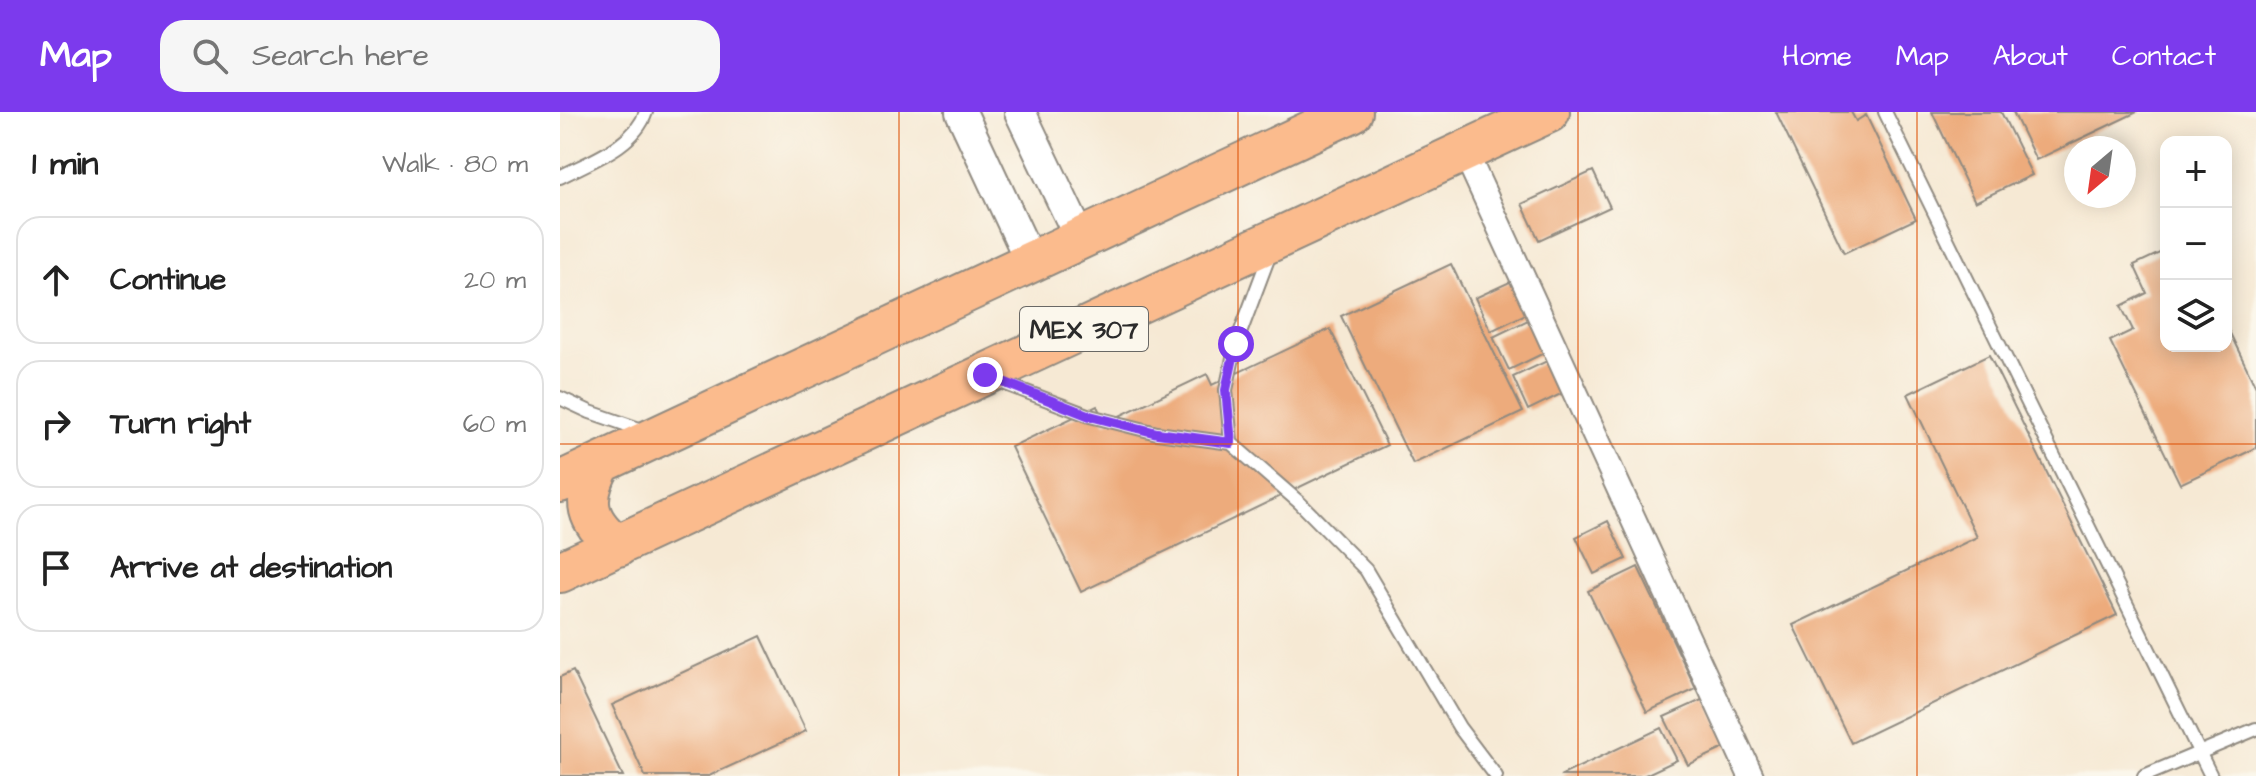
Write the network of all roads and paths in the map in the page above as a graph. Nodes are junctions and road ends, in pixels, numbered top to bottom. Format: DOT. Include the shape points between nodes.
graph roads {
  1 [pos="646,112"];
  2 [pos="961,112"];
  3 [pos="1020,112"];
  4 [pos="1352,112"];
  5 [pos="1549,112"];
  6 [pos="1885,112"];
  7 [pos="1465,152"];
  8 [pos="560,177"];
  9 [pos="1080,238"];
  10 [pos="1275,241"];
  11 [pos="1030,260"];
  12 [pos="985,375"];
  13 [pos="560,398"];
  14 [pos="660,436"];
  15 [pos="1231,443"];
  16 [pos="600,465"];
  17 [pos="560,482"];
  18 [pos="618,546"];
  19 [pos="560,572"];
  20 [pos="2256,729"];
  21 [pos="2201,753"];
  22 [pos="1496,776"];
  23 [pos="1751,776"];
  24 [pos="2144,776"];
  25 [pos="2211,776"];
  1 -- 8 [label="lane" via="627,141"];
  2 -- 11 [label="street"];
  3 -- 9 [label="street"];
  4 -- 9 [label="highway, MEX 307"];
  5 -- 7 [label="highway, MEX 307"];
  6 -- 21 [label="lane"];
  7 -- 10 [label="highway, MEX 307"];
  7 -- 23 [label="street"];
  9 -- 11 [label="highway, MEX 307"];
  10 -- 12 [label="highway, MEX 307"];
  10 -- 15 [label="lane" via="1236,344 1226,390"];
  11 -- 14 [label="highway, MEX 307"];
  12 -- 15 [label="lane" via="1090,416 1157,433"];
  12 -- 18 [label="highway, MEX 307"];
  13 -- 14 [label="lane"];
  14 -- 16 [label="highway, MEX 307"];
  15 -- 22 [label="lane" via="1366,570 1459,727"];
  16 -- 17 [label="highway, MEX 307"];
  16 -- 18 [label="highway" via="589,486 589,510 599,532"];
  18 -- 19 [label="highway, MEX 307"];
  20 -- 21 [label="lane"];
  21 -- 24 [label="lane"];
  21 -- 25 [label="lane"];
}
